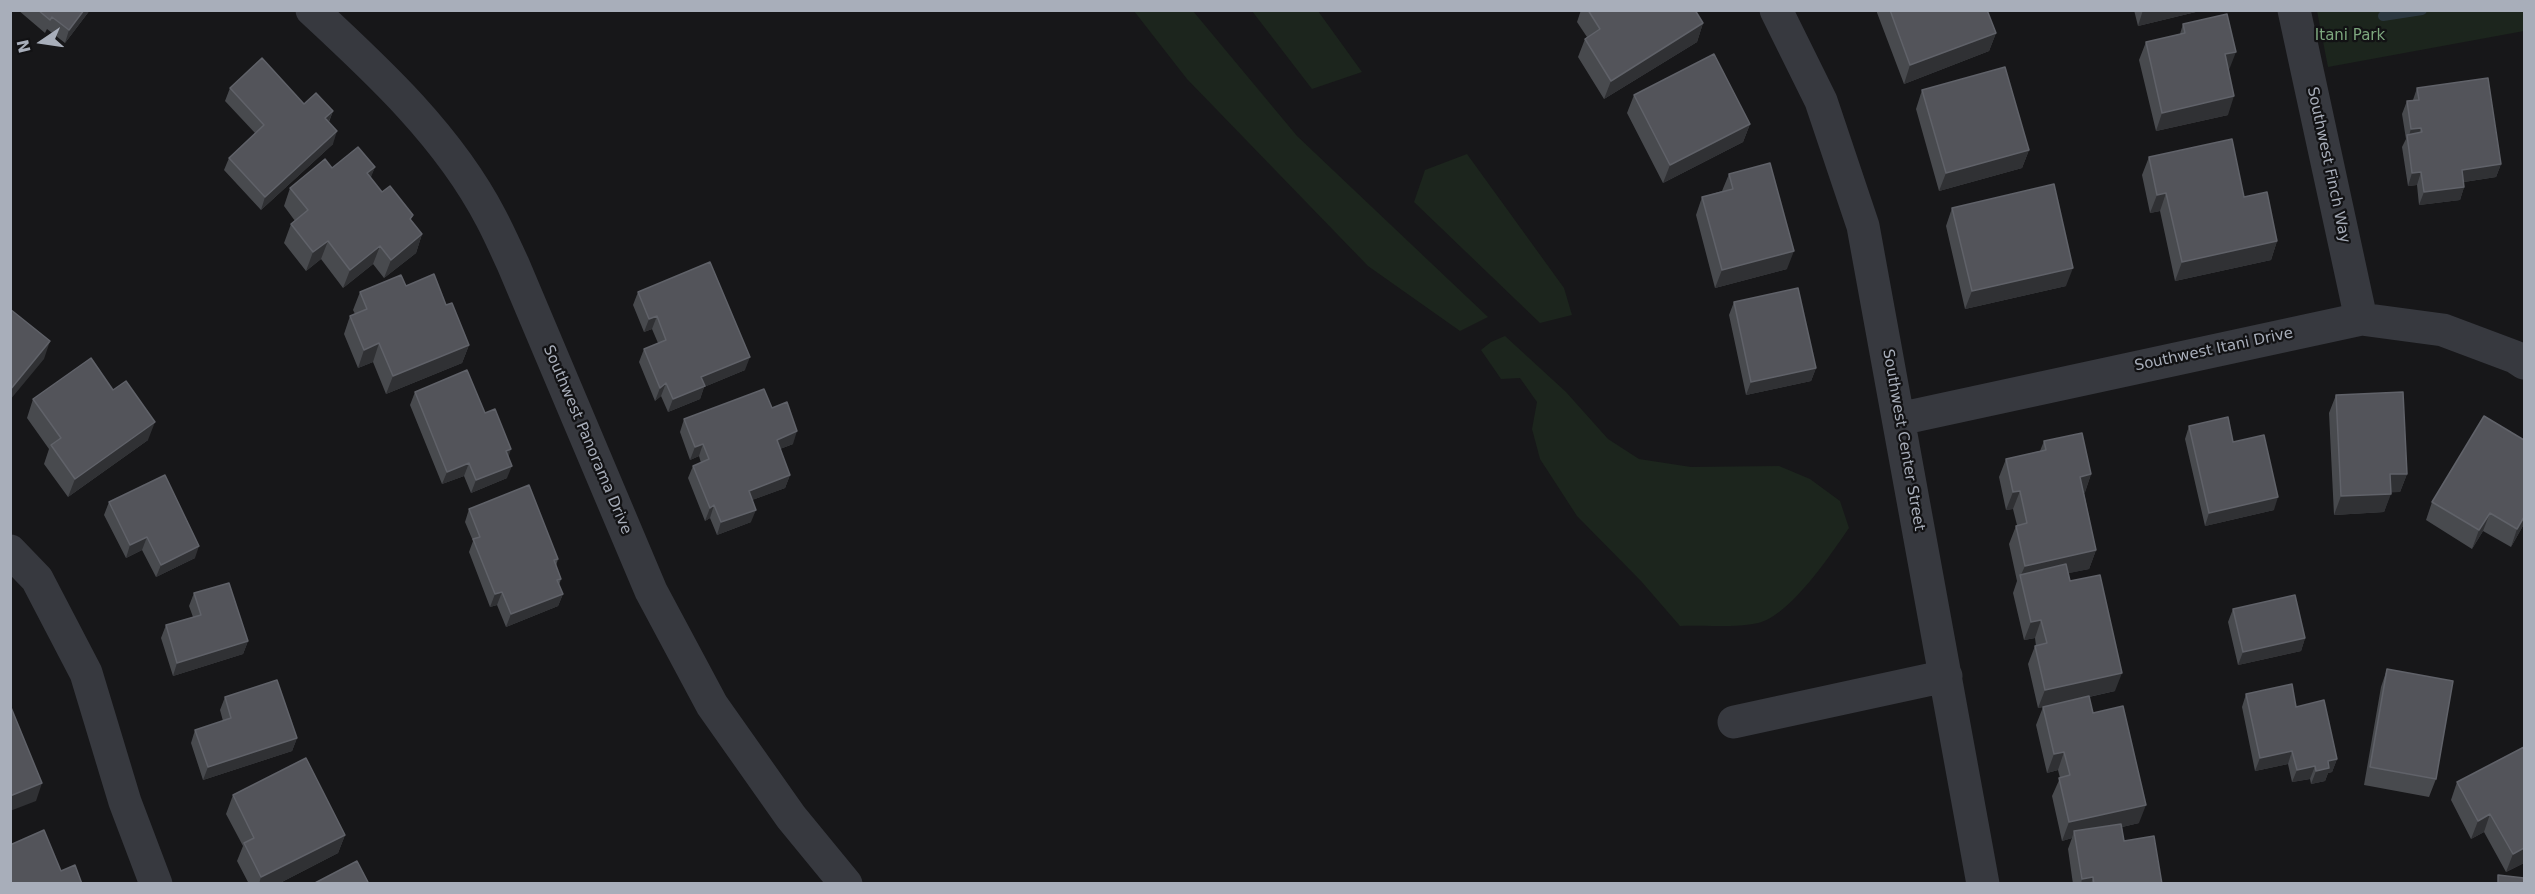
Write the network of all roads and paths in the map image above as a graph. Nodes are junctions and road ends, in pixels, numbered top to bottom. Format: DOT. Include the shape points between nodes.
graph roads {
  1 [pos="312,10"];
  2 [pos="1776,10"];
  3 [pos="2294,10"];
  4 [pos="2361,319"];
  5 [pos="2524,363"];
  6 [pos="1899,418"];
  7 [pos="10,551"];
  8 [pos="1946,676"];
  9 [pos="1734,722"];
  10 [pos="156,884"];
  11 [pos="846,884"];
  12 [pos="1983,884"];
  1 -- 11 [label="street, Southwest Panorama Drive" via="403,98 453,159 491,217 651,591 712,705 791,817"];
  2 -- 6 [label="street, Southwest Center Street" via="1821,101 1863,226"];
  3 -- 4 [label="street, Southwest Finch Way"];
  4 -- 5 [label="street, Southwest Itani Drive" via="2443,330"];
  4 -- 6 [label="street, Southwest Itani Drive"];
  6 -- 8 [label="street, Southwest Center Street"];
  7 -- 10 [label="street" via="37,579 86,673 125,802"];
  8 -- 9 [label="street"];
  8 -- 12 [label="street, Southwest Center Street"];
}
